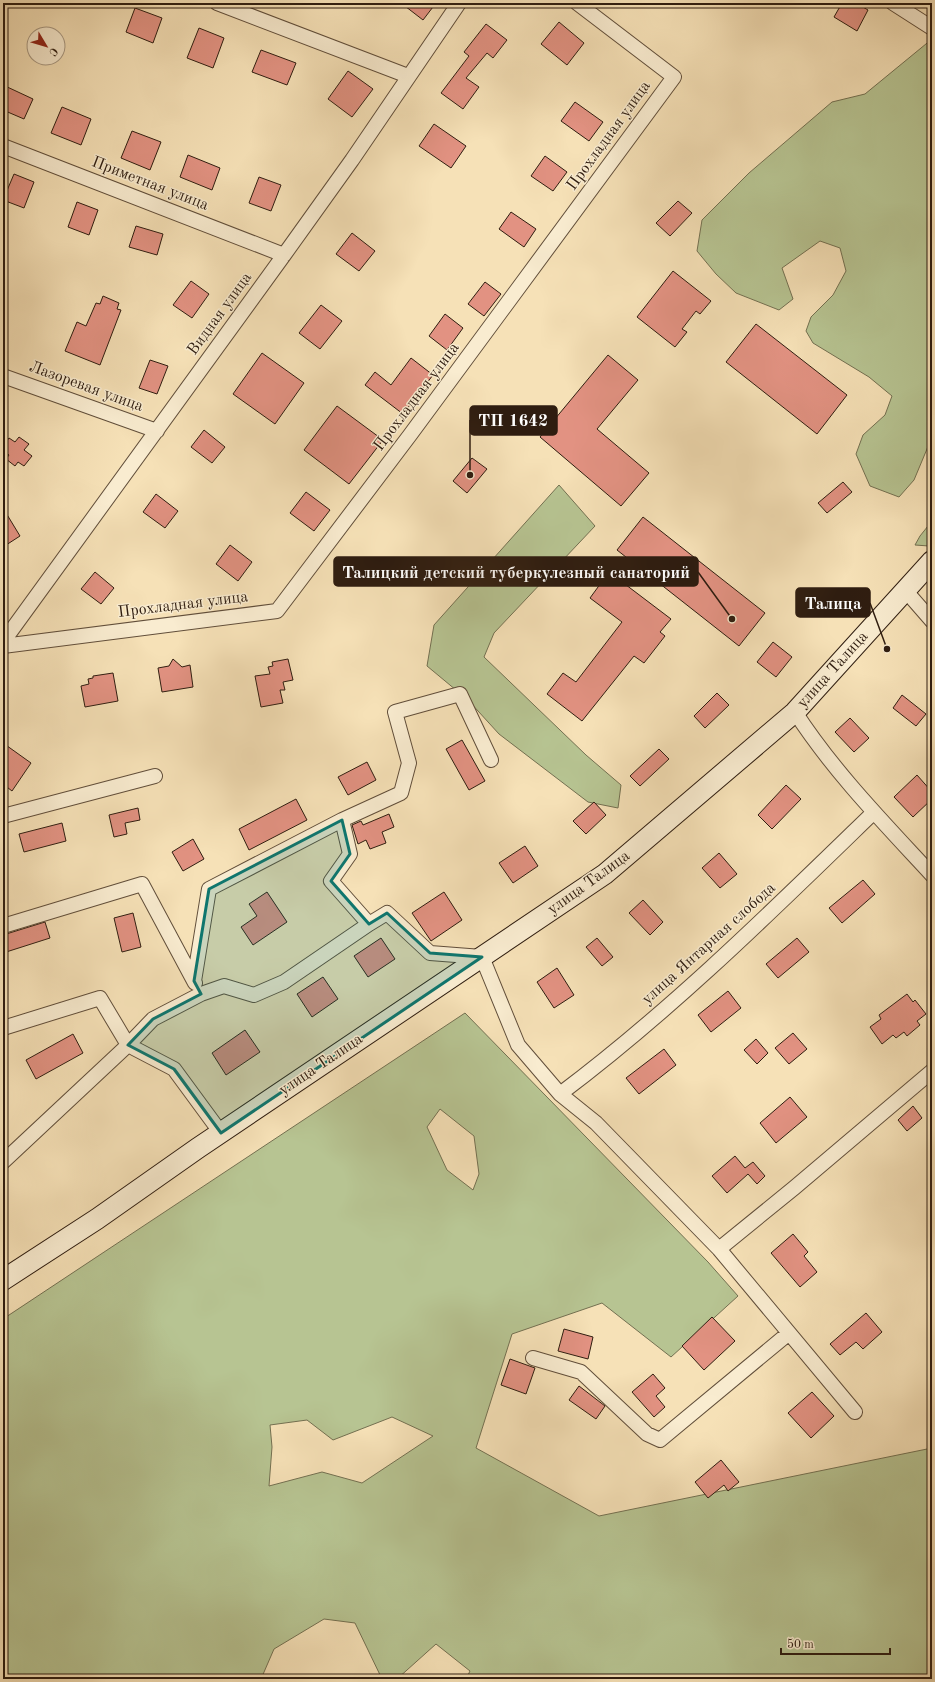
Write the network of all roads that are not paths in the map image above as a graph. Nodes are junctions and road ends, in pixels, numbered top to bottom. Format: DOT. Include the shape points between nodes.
graph roads {
  1 [pos="217,3"];
  2 [pos="458,3"];
  3 [pos="577,3"];
  4 [pos="893,3"];
  5 [pos="932,28"];
  6 [pos="408,76"];
  7 [pos="3,146"];
  8 [pos="284,255"];
  9 [pos="3,376"];
  10 [pos="157,431"];
  11 [pos="932,561"];
  12 [pos="905,590"];
  13 [pos="932,621"];
  14 [pos="3,642"];
  15 [pos="3,646"];
  16 [pos="794,712"];
  17 [pos="491,760"];
  18 [pos="155,776"];
  19 [pos="874,812"];
  20 [pos="3,816"];
  21 [pos="342,820"];
  22 [pos="932,876"];
  23 [pos="369,924"];
  24 [pos="3,926"];
  25 [pos="482,957"];
  26 [pos="194,981"];
  27 [pos="201,994"];
  28 [pos="3,1028"];
  29 [pos="128,1044"];
  30 [pos="932,1071"];
  31 [pos="560,1094"];
  32 [pos="221,1133"];
  33 [pos="3,1162"];
  34 [pos="718,1249"];
  35 [pos="3,1280"];
  36 [pos="789,1333"];
  37 [pos="533,1358"];
  38 [pos="855,1412"];
  1 -- 6 [label="street"];
  2 -- 6 [label="street, Видная улица"];
  3 -- 15 [label="street, Прохладная улица" via="674,77 277,611"];
  4 -- 5 [label="street"];
  6 -- 8 [label="street, Видная улица"];
  7 -- 8 [label="street, Приметная улица"];
  8 -- 10 [label="street, Видная улица"];
  9 -- 10 [label="street, Лазоревая улица"];
  10 -- 14 [label="street, Видная улица"];
  11 -- 12 [label="street, улица Талица"];
  12 -- 13 [label="street"];
  12 -- 16 [label="street, улица Талица"];
  16 -- 19 [label="street" via="816,744"];
  16 -- 25 [label="street, улица Талица" via="606,874"];
  17 -- 21 [label="street" via="460,694 395,712 409,763 401,793"];
  18 -- 20 [label="street"];
  19 -- 22 [label="street"];
  19 -- 31 [label="street, улица Янтарная слобода" via="698,980"];
  21 -- 23 [label="street" via="350,854 332,881"];
  21 -- 26 [label="street" via="209,889"];
  23 -- 25 [label="street" via="387,913 430,953"];
  23 -- 27 [label="street" via="284,982 254,995 224,986"];
  24 -- 26 [label="street" via="142,884"];
  25 -- 31 [label="street" via="518,1045"];
  25 -- 32 [label="street, улица Талица"];
  26 -- 27 [label="street"];
  27 -- 29 [label="street" via="153,1019"];
  28 -- 29 [label="street" via="100,998"];
  29 -- 32 [label="street" via="174,1069"];
  29 -- 33 [label="street"];
  30 -- 34 [label="street"];
  31 -- 34 [label="street" via="596,1123"];
  32 -- 35 [label="street, улица Талица"];
  34 -- 36 [label="street"];
  36 -- 37 [label="street" via="660,1440 647,1434 581,1372"];
  36 -- 38 [label="street"];
}
